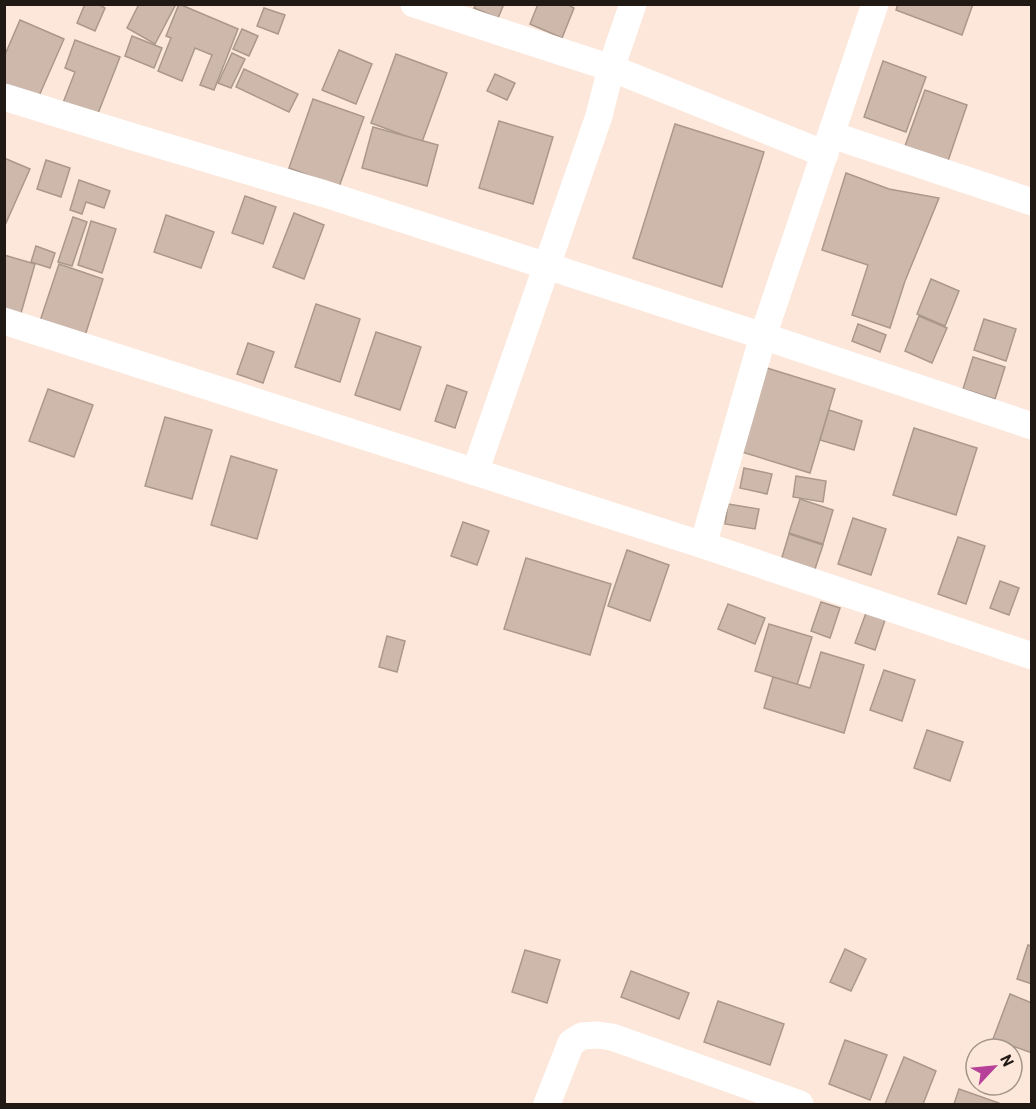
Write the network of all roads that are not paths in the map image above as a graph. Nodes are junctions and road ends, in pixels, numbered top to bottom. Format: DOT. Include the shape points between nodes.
graph roads {
  1 [pos="414,4"];
  2 [pos="633,4"];
  3 [pos="875,4"];
  4 [pos="611,68"];
  5 [pos="4,97"];
  6 [pos="828,145"];
  7 [pos="1032,202"];
  8 [pos="547,267"];
  9 [pos="4,321"];
  10 [pos="763,336"];
  11 [pos="1032,426"];
  12 [pos="475,472"];
  13 [pos="703,546"];
  14 [pos="1032,656"];
  15 [pos="547,1104"];
  16 [pos="800,1104"];
  1 -- 4 [label="street"];
  2 -- 4 [label="street"];
  3 -- 6 [label="street"];
  4 -- 6 [label="street"];
  4 -- 8 [label="street" via="599,116"];
  5 -- 8 [label="street" via="325,194"];
  6 -- 7 [label="street"];
  6 -- 10 [label="street"];
  8 -- 10 [label="street"];
  8 -- 12 [label="street"];
  9 -- 12 [label="street"];
  10 -- 11 [label="street"];
  10 -- 13 [label="street"];
  12 -- 13 [label="street"];
  13 -- 14 [label="street"];
  15 -- 16 [label="street" via="570,1043 582,1036 598,1035"];
}
